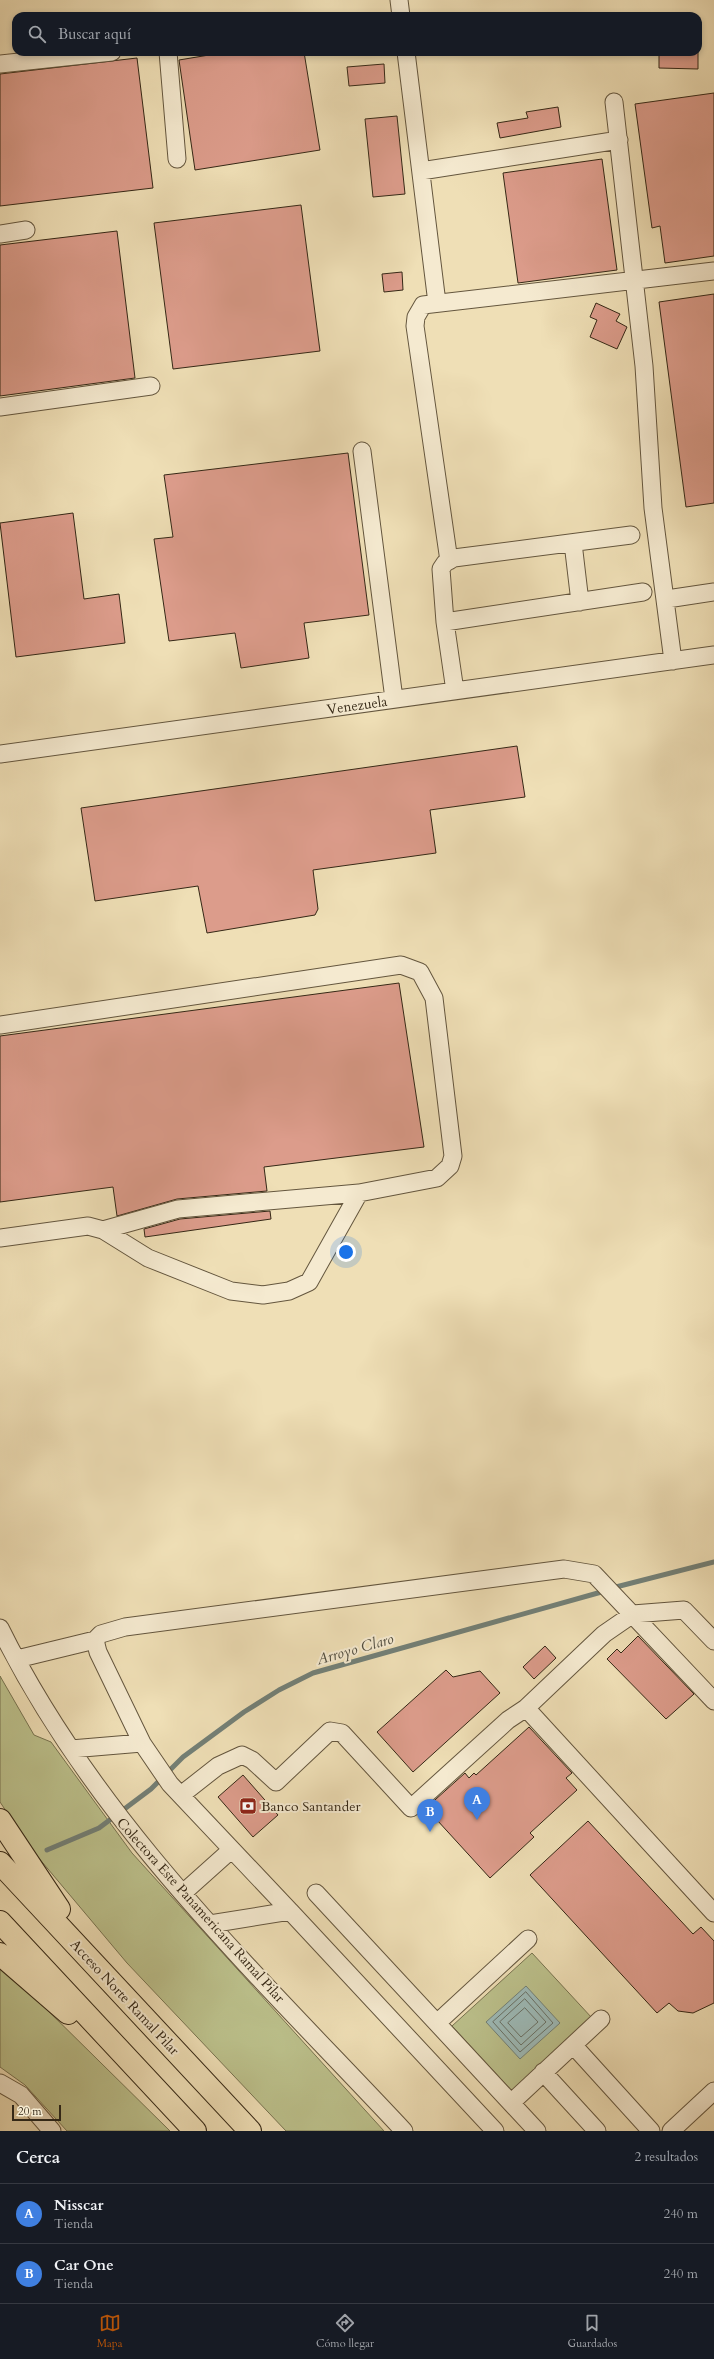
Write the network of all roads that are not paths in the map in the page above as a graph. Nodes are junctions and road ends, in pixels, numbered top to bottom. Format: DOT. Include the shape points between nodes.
graph roads {
  1 [pos="399,0"];
  2 [pos="400,12"];
  3 [pos="75,56"];
  4 [pos="168,56"];
  5 [pos="407,56"];
  6 [pos="0,64"];
  7 [pos="614,102"];
  8 [pos="619,140"];
  9 [pos="178,159"];
  10 [pos="421,171"];
  11 [pos="26,230"];
  12 [pos="0,234"];
  13 [pos="714,271"];
  14 [pos="636,281"];
  15 [pos="437,304"];
  16 [pos="151,386"];
  17 [pos="0,408"];
  18 [pos="362,451"];
  19 [pos="631,535"];
  20 [pos="573,543"];
  21 [pos="449,561"];
  22 [pos="643,592"];
  23 [pos="714,592"];
  24 [pos="667,599"];
  25 [pos="580,602"];
  26 [pos="445,622"];
  27 [pos="714,655"];
  28 [pos="673,661"];
  29 [pos="455,691"];
  30 [pos="394,699"];
  31 [pos="0,754"];
  32 [pos="0,1026"];
  33 [pos="359,1192"];
  34 [pos="102,1230"];
  35 [pos="0,1238"];
  36 [pos="630,1612"];
  37 [pos="0,1628"];
  38 [pos="95,1640"];
  39 [pos="714,1641"];
  40 [pos="17,1659"];
  41 [pos="714,1701"];
  42 [pos="526,1708"];
  43 [pos="146,1748"];
  44 [pos="71,1749"];
  45 [pos="175,1790"];
  46 [pos="0,1820"];
  47 [pos="232,1850"];
  48 [pos="0,1862"];
  49 [pos="183,1893"];
  50 [pos="316,1893"];
  51 [pos="290,1911"];
  52 [pos="714,1913"];
  53 [pos="0,1922"];
  54 [pos="210,1924"];
  55 [pos="528,1939"];
  56 [pos="0,1954"];
  57 [pos="100,1970"];
  58 [pos="601,2019"];
  59 [pos="437,2023"];
  60 [pos="573,2045"];
  61 [pos="543,2072"];
  62 [pos="0,2083"];
  63 [pos="714,2092"];
  64 [pos="161,2094"];
  65 [pos="512,2102"];
  66 [pos="52,2131"];
  67 [pos="195,2131"];
  68 [pos="250,2131"];
  69 [pos="404,2131"];
  70 [pos="495,2131"];
  71 [pos="537,2131"];
  72 [pos="597,2131"];
  73 [pos="651,2131"];
  74 [pos="671,2131"];
  1 -- 2 [label="street"];
  3 -- 6 [label="street"];
  4 -- 9 [label="street"];
  5 -- 10 [label="street"];
  7 -- 8 [label="street"];
  8 -- 10 [label="street"];
  8 -- 14 [label="street"];
  10 -- 15 [label="street"];
  11 -- 12 [label="street"];
  13 -- 14 [label="street"];
  14 -- 15 [label="street"];
  14 -- 24 [label="street" via="653,508"];
  15 -- 21 [label="street" via="423,305 415,326"];
  16 -- 17 [label="street"];
  18 -- 30 [label="street"];
  19 -- 20 [label="street"];
  20 -- 21 [label="street" via="454,558"];
  20 -- 25 [label="street"];
  21 -- 26 [label="street" via="441,569"];
  22 -- 25 [label="street"];
  23 -- 24 [label="street"];
  24 -- 28 [label="street"];
  25 -- 26 [label="street"];
  26 -- 29 [label="street"];
  27 -- 28 [label="street, Venezuela"];
  28 -- 29 [label="street, Venezuela"];
  29 -- 30 [label="street, Venezuela"];
  30 -- 31 [label="street, Venezuela"];
  32 -- 33 [label="street" via="401,965 420,972 434,998 453,1156 450,1166 437,1178"];
  33 -- 34 [label="street" via="178,1209"];
  33 -- 34 [label="street" via="309,1282 288,1291 263,1295 231,1290 148,1258"];
  34 -- 35 [label="street" via="88,1226"];
  36 -- 38 [label="street" via="594,1574 564,1569 132,1626 100,1634"];
  36 -- 39 [label="street" via="684,1610"];
  36 -- 41 [label="street"];
  36 -- 42 [label="street"];
  37 -- 40 [label="street, Colectora Este Panamericana Ramal Pilar"];
  38 -- 40 [label="street"];
  38 -- 43 [label="street" via="101,1658"];
  40 -- 44 [label="street, Colectora Este Panamericana Ramal Pilar" via="47,1714"];
  42 -- 45 [label="street" via="508,1720 411,1808 342,1733 336,1731 330,1731 276,1782 252,1760 242,1755"];
  42 -- 52 [label="street"];
  43 -- 44 [label="street"];
  43 -- 45 [label="street"];
  44 -- 49 [label="street, Colectora Este Panamericana Ramal Pilar" via="96,1788 141,1846"];
  45 -- 47 [label="street"];
  46 -- 57 [label="highway"];
  47 -- 49 [label="street"];
  47 -- 51 [label="street"];
  48 -- 57 [label="highway, Acceso Norte Ramal Pilar"];
  49 -- 54 [label="street, Colectora Este Panamericana Ramal Pilar"];
  50 -- 59 [label="street"];
  51 -- 54 [label="street"];
  51 -- 70 [label="street"];
  53 -- 64 [label="highway"];
  54 -- 69 [label="street, Colectora Este Panamericana Ramal Pilar"];
  55 -- 59 [label="street"];
  56 -- 64 [label="highway"];
  57 -- 68 [label="highway, Acceso Norte Ramal Pilar"];
  58 -- 60 [label="street"];
  59 -- 65 [label="street"];
  60 -- 61 [label="street"];
  60 -- 73 [label="street"];
  61 -- 65 [label="street"];
  61 -- 72 [label="street"];
  62 -- 66 [label="street" via="21,2095"];
  63 -- 74 [label="street"];
  64 -- 67 [label="highway"];
  65 -- 71 [label="street"];
}
